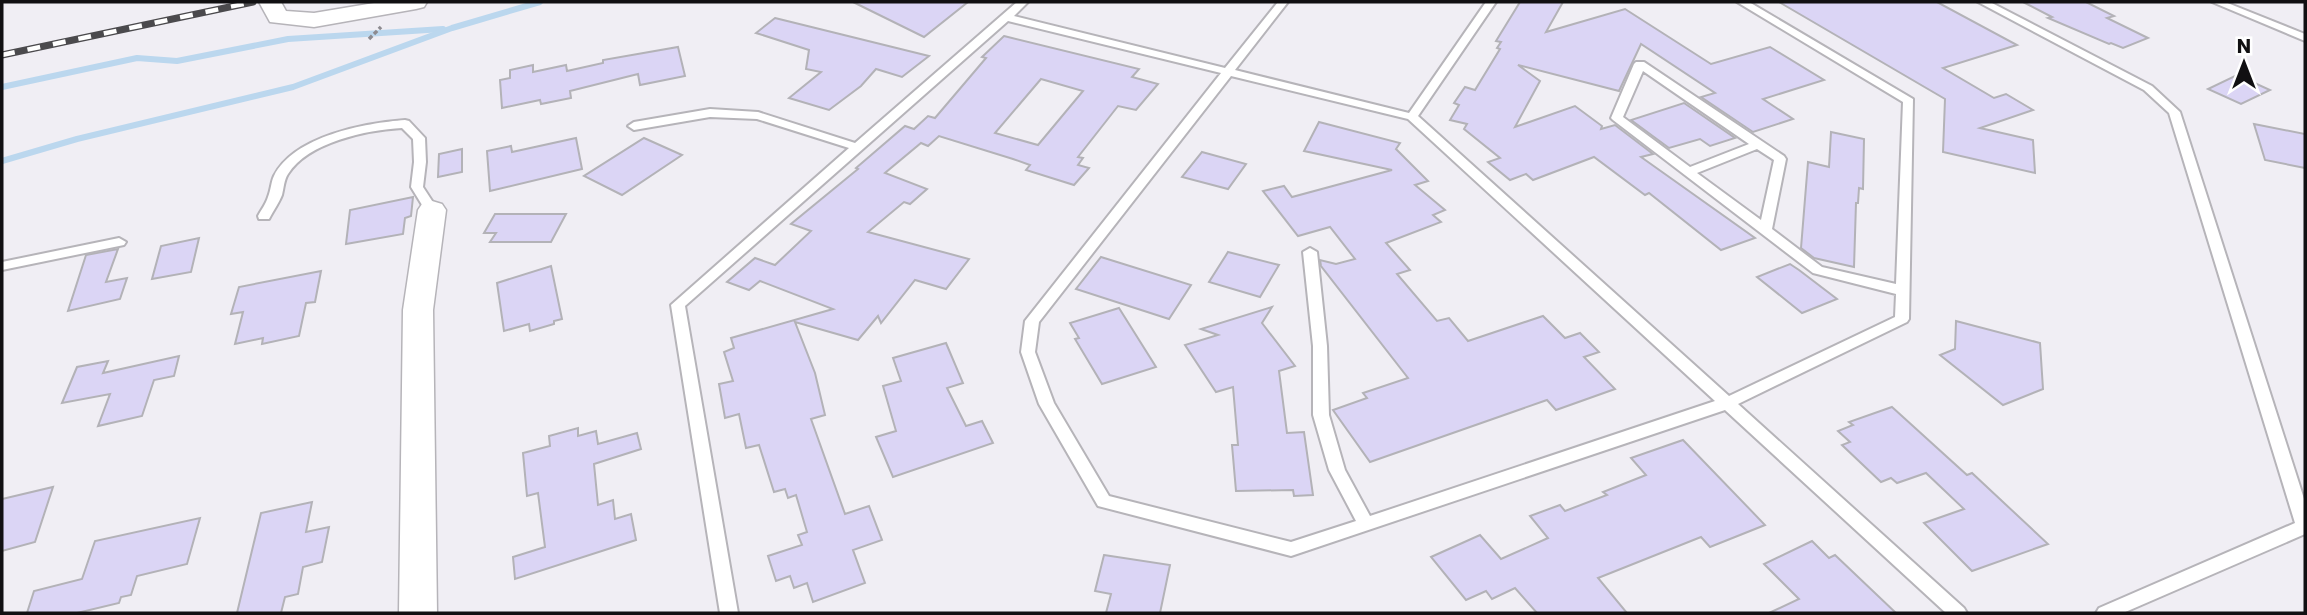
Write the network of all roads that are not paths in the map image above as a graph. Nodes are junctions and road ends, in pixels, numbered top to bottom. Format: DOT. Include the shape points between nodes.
graph roads {
  1 [pos="270,2"];
  2 [pos="416,2"];
  3 [pos="1023,2"];
  4 [pos="1283,2"];
  5 [pos="1491,2"];
  6 [pos="1983,2"];
  7 [pos="2217,2"];
  8 [pos="1747,3"];
  9 [pos="1006,17"];
  10 [pos="2305,38"];
  11 [pos="1229,72"];
  12 [pos="1412,117"];
  13 [pos="634,126"];
  14 [pos="1759,144"];
  15 [pos="857,147"];
  16 [pos="1690,171"];
  17 [pos="432,210"];
  18 [pos="264,216"];
  19 [pos="1765,230"];
  20 [pos="119,242"];
  21 [pos="1310,252"];
  22 [pos="2,266"];
  23 [pos="1904,291"];
  24 [pos="1728,403"];
  25 [pos="1366,524"];
  26 [pos="2305,527"];
  27 [pos="418,613"];
  28 [pos="729,613"];
  29 [pos="1958,613"];
  30 [pos="2105,613"];
  1 -- 2 [label="street" via="278,17 314,20"];
  3 -- 9 [label="lane"];
  4 -- 11 [label="lane"];
  5 -- 12 [label="lane"];
  6 -- 26 [label="lane" via="2148,88 2174,112"];
  7 -- 10 [label="lane"];
  8 -- 23 [label="lane" via="1909,101"];
  9 -- 11 [label="lane"];
  9 -- 15 [label="lane"];
  11 -- 12 [label="lane"];
  11 -- 25 [label="lane" via="1032,321 1028,352 1046,404 1104,501 1291,549"];
  12 -- 24 [label="lane"];
  13 -- 15 [label="lane" via="710,113 758,116"];
  14 -- 16 [label="lane"];
  14 -- 16 [label="lane" via="1640,64 1617,118"];
  14 -- 19 [label="lane" via="1780,159"];
  15 -- 28 [label="lane" via="678,305"];
  16 -- 19 [label="lane"];
  17 -- 18 [label="lane" via="417,187 419,138 405,124 381,124 345,134 300,155 280,176"];
  17 -- 27 [label="street" via="418,310"];
  19 -- 23 [label="lane" via="1818,271"];
  20 -- 22 [label="lane"];
  21 -- 25 [label="lane" via="1320,346 1321,415 1337,470"];
  23 -- 24 [label="lane" via="1902,319"];
  24 -- 25 [label="lane"];
  24 -- 29 [label="lane"];
  26 -- 30 [label="lane"];
}
